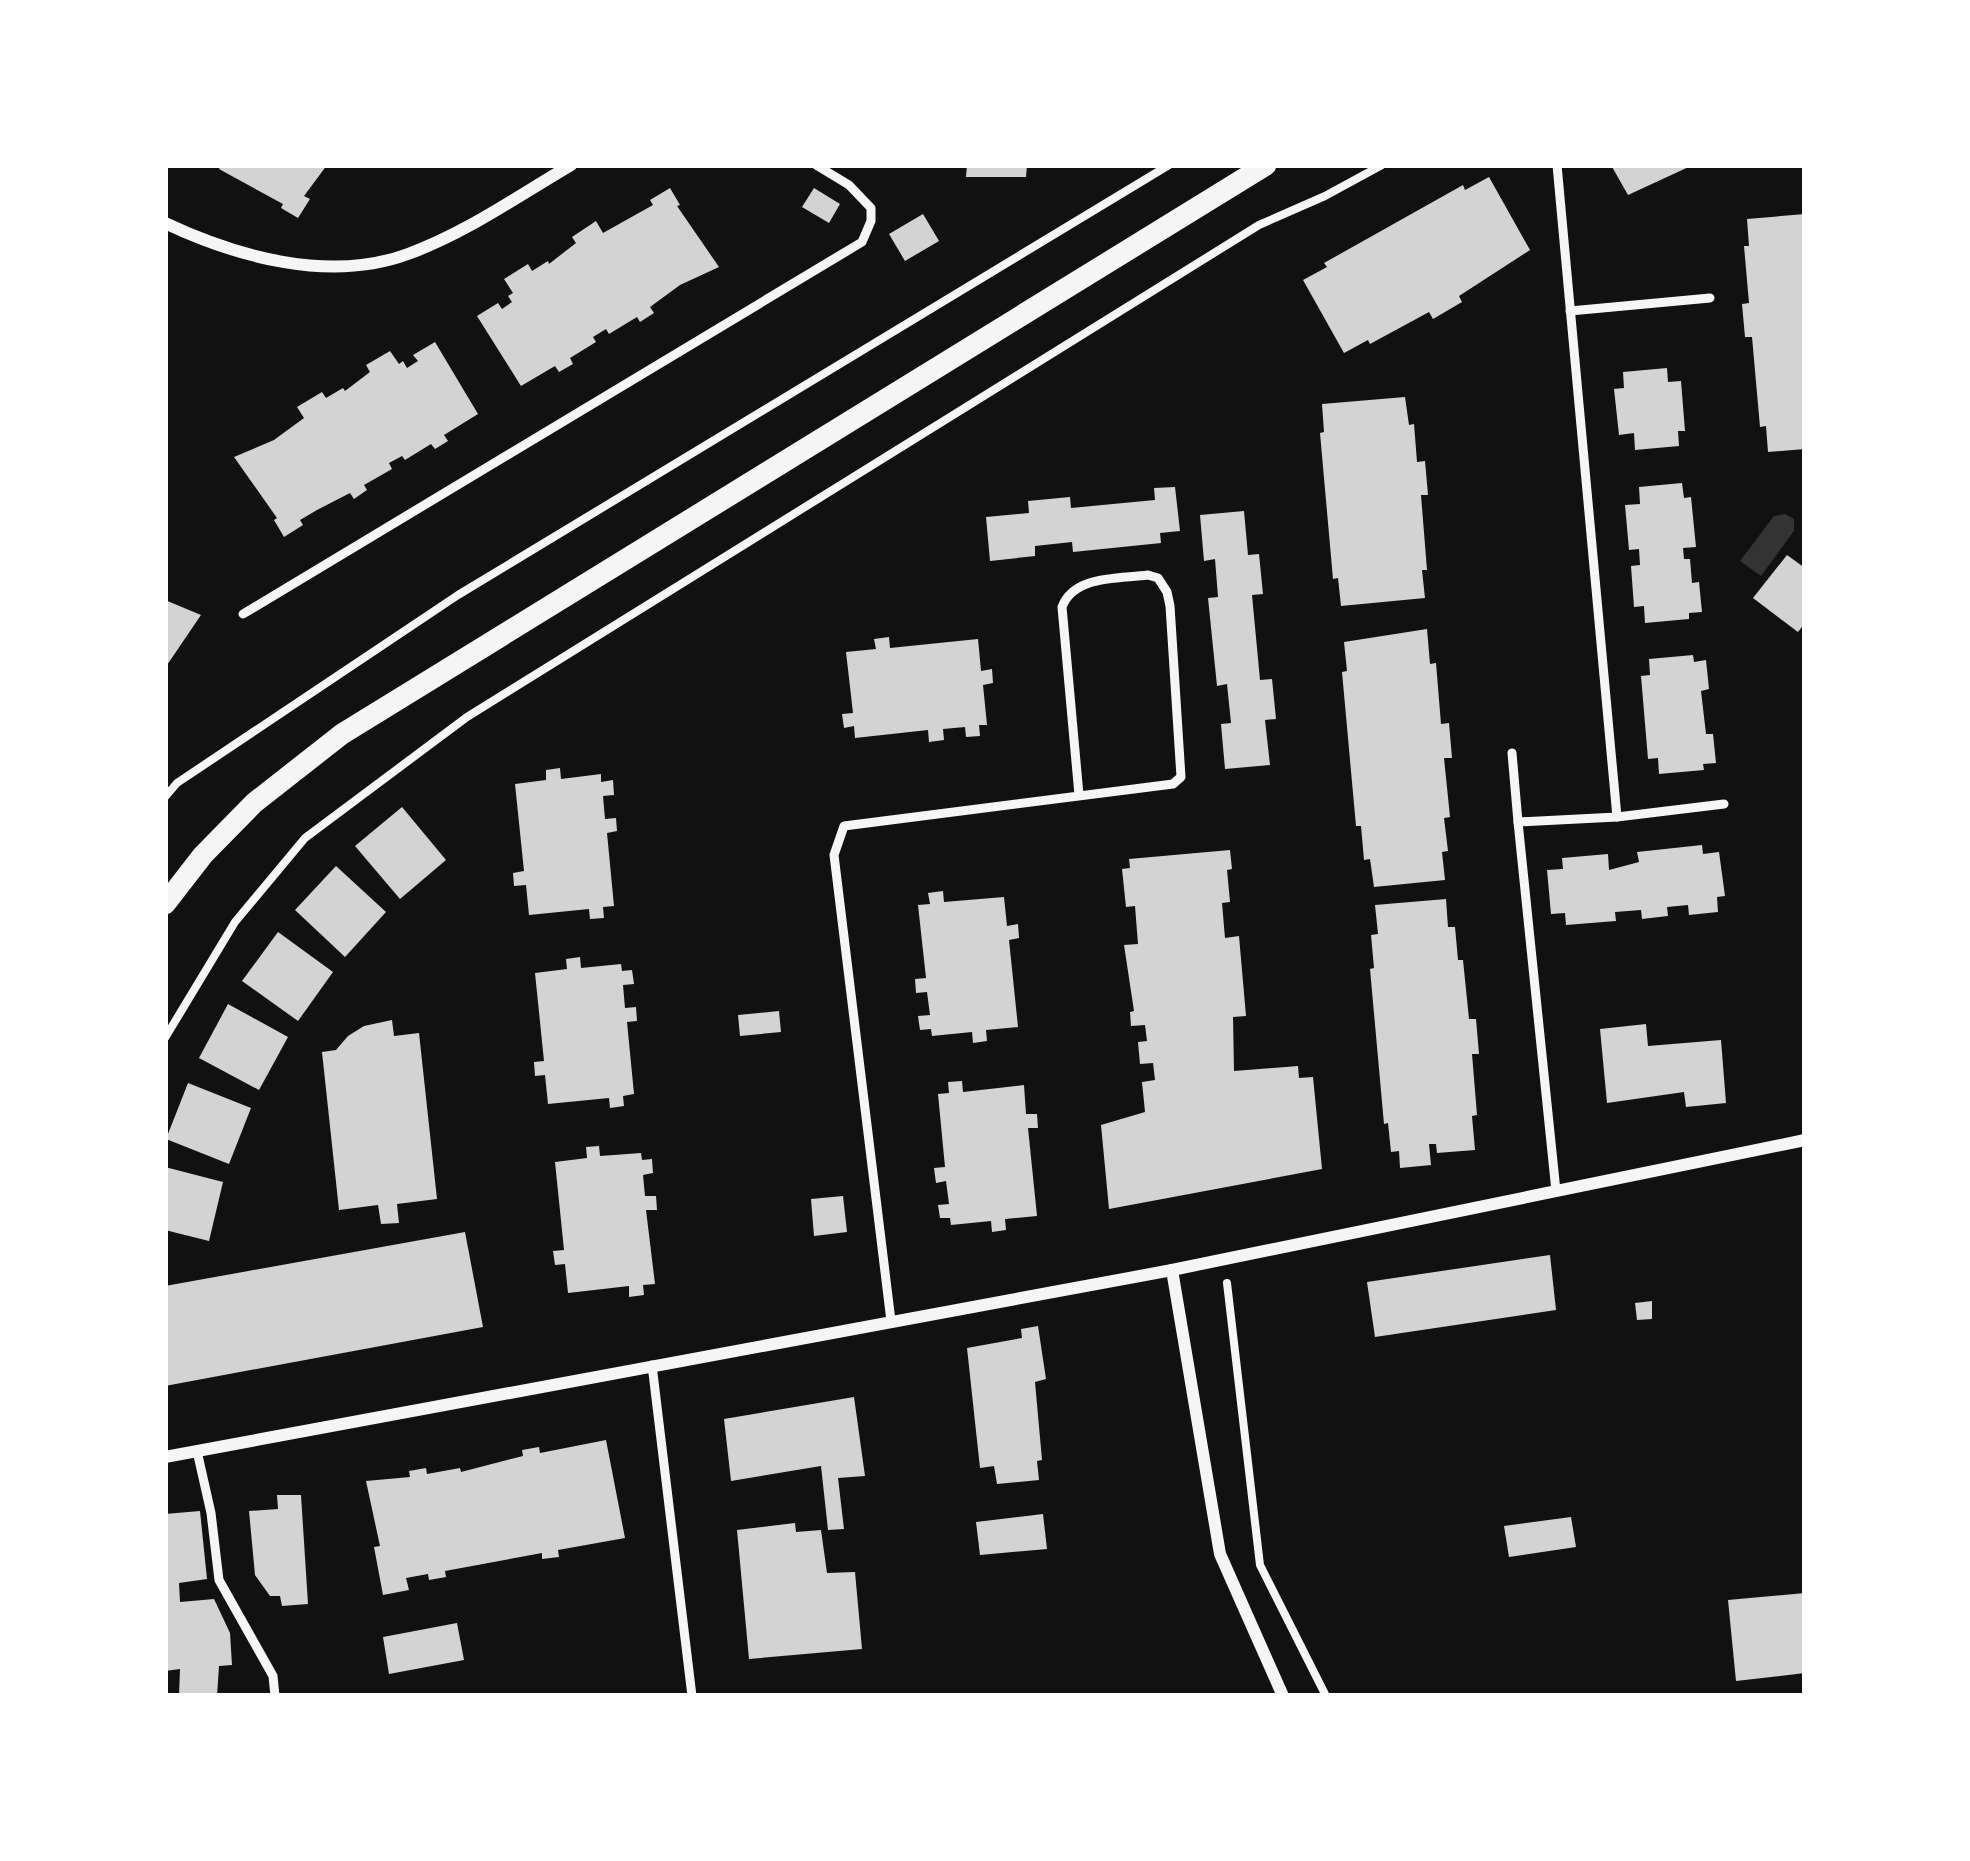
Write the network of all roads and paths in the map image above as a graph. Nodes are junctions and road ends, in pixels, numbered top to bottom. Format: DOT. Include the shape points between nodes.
graph roads {
  1 [pos="571,165"];
  2 [pos="816,165"];
  3 [pos="1169,165"];
  4 [pos="1266,165"];
  5 [pos="1382,165"];
  6 [pos="1557,165"];
  7 [pos="165,223"];
  8 [pos="1710,298"];
  9 [pos="1570,311"];
  10 [pos="243,614"];
  11 [pos="1512,753"];
  12 [pos="1079,795"];
  13 [pos="165,797"];
  14 [pos="1724,804"];
  15 [pos="1617,817"];
  16 [pos="1518,822"];
  17 [pos="165,904"];
  18 [pos="165,1038"];
  19 [pos="1805,1140"];
  20 [pos="1556,1191"];
  21 [pos="1231,1258"];
  22 [pos="1172,1270"];
  23 [pos="891,1321"];
  24 [pos="652,1365"];
  25 [pos="197,1451"];
  26 [pos="165,1457"];
  27 [pos="274,1696"];
  28 [pos="692,1696"];
  29 [pos="1283,1696"];
  30 [pos="1326,1696"];
  1 -- 7 [label="street" via="424,247 348,267 237,252"];
  2 -- 10 [label="lane" via="871,208 862,242"];
  3 -- 13 [label="path" via="458,595"];
  4 -- 17 [label="street" via="342,734 254,803"];
  5 -- 18 [label="path" via="1259,224 467,717 305,838 235,922"];
  6 -- 9 [label="lane"];
  8 -- 9 [label="lane"];
  9 -- 15 [label="lane"];
  11 -- 16 [label="lane"];
  12 -- 12 [label="lane" via="1066,595 1078,585 1158,578 1169,606 1181,777 1161,787"];
  12 -- 23 [label="lane" via="844,826 837,838"];
  14 -- 15 [label="lane"];
  15 -- 16 [label="lane"];
  16 -- 20 [label="lane"];
  19 -- 20 [label="street"];
  20 -- 21 [label="street"];
  21 -- 22 [label="street"];
  21 -- 30 [label="path" via="1226,1287 1259,1565"];
  22 -- 23 [label="street"];
  22 -- 29 [label="street" via="1220,1554"];
  23 -- 24 [label="street"];
  24 -- 25 [label="street"];
  24 -- 28 [label="lane"];
  25 -- 26 [label="street"];
  25 -- 27 [label="lane" via="219,1580 273,1676"];
}
